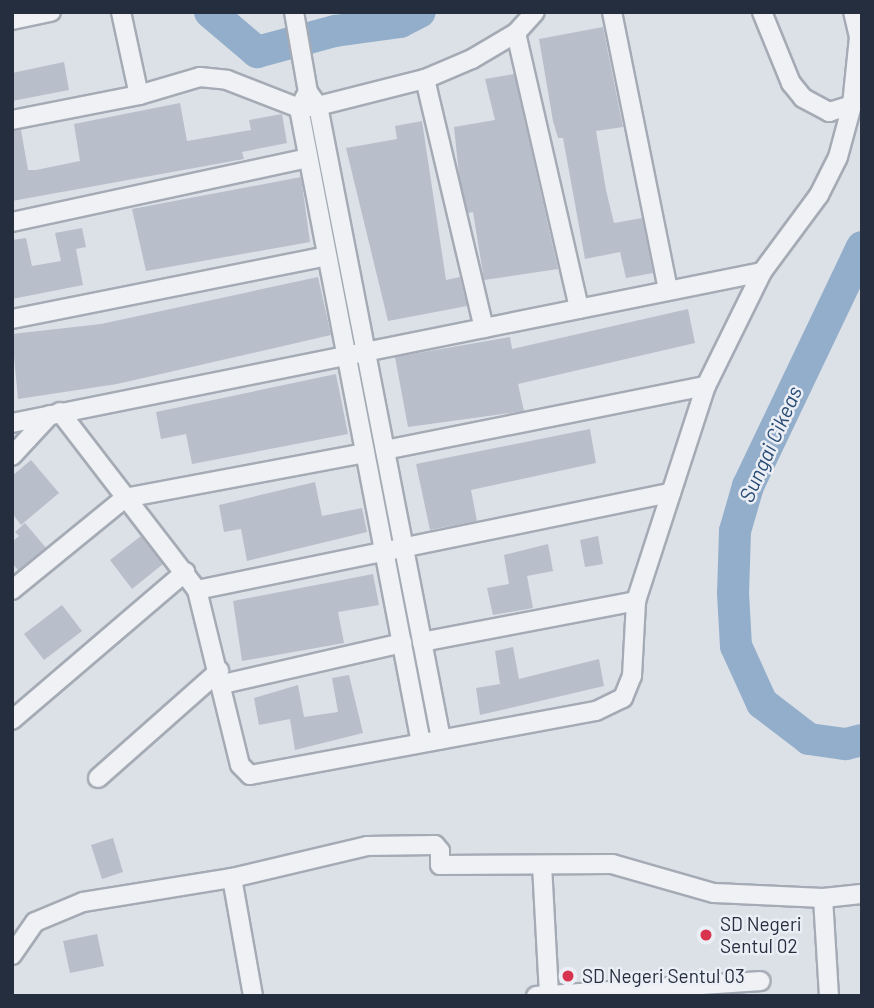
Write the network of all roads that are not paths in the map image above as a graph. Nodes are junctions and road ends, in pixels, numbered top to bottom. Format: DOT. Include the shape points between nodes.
graph roads {
  1 [pos="51,12"];
  2 [pos="121,12"];
  3 [pos="295,12"];
  4 [pos="535,12"];
  5 [pos="612,12"];
  6 [pos="762,12"];
  7 [pos="853,12"];
  8 [pos="12,20"];
  9 [pos="516,33"];
  10 [pos="425,79"];
  11 [pos="139,95"];
  12 [pos="313,99"];
  13 [pos="852,106"];
  14 [pos="299,108"];
  15 [pos="12,120"];
  16 [pos="308,158"];
  17 [pos="12,222"];
  18 [pos="327,256"];
  19 [pos="762,272"];
  20 [pos="668,290"];
  21 [pos="579,309"];
  22 [pos="12,319"];
  23 [pos="484,328"];
  24 [pos="366,353"];
  25 [pos="347,357"];
  26 [pos="706,386"];
  27 [pos="55,413"];
  28 [pos="12,423"];
  29 [pos="385,450"];
  30 [pos="365,453"];
  31 [pos="12,456"];
  32 [pos="671,493"];
  33 [pos="125,498"];
  34 [pos="404,548"];
  35 [pos="384,552"];
  36 [pos="185,572"];
  37 [pos="12,590"];
  38 [pos="197,590"];
  39 [pos="636,601"];
  40 [pos="422,642"];
  41 [pos="402,643"];
  42 [pos="221,677"];
  43 [pos="12,720"];
  44 [pos="441,739"];
  45 [pos="421,743"];
  46 [pos="98,778"];
  47 [pos="542,865"];
  48 [pos="232,878"];
  49 [pos="862,894"];
  50 [pos="823,898"];
  51 [pos="12,954"];
  52 [pos="760,981"];
  53 [pos="544,995"];
  54 [pos="253,996"];
  55 [pos="830,996"];
  1 -- 8 [label="street"];
  2 -- 11 [label="street"];
  3 -- 12 [label="street"];
  4 -- 9 [label="street"];
  5 -- 20 [label="street"];
  6 -- 13 [label="street" via="791,83 803,98 829,112"];
  7 -- 13 [label="street" via="859,37"];
  9 -- 10 [label="street"];
  9 -- 21 [label="street"];
  10 -- 12 [label="street"];
  10 -- 23 [label="street"];
  11 -- 14 [label="street" via="214,78"];
  11 -- 15 [label="street"];
  12 -- 14 [label="street"];
  12 -- 24 [label="street"];
  13 -- 19 [label="street" via="828,180"];
  14 -- 16 [label="street"];
  16 -- 17 [label="street"];
  16 -- 18 [label="street"];
  18 -- 22 [label="street"];
  18 -- 25 [label="street"];
  19 -- 20 [label="street"];
  19 -- 26 [label="street"];
  20 -- 21 [label="street"];
  21 -- 23 [label="street"];
  23 -- 24 [label="street"];
  24 -- 25 [label="street"];
  24 -- 29 [label="street"];
  25 -- 27 [label="street"];
  25 -- 30 [label="street"];
  26 -- 29 [label="street"];
  26 -- 32 [label="street"];
  27 -- 28 [label="street"];
  27 -- 31 [label="street"];
  27 -- 33 [label="street"];
  29 -- 34 [label="street"];
  30 -- 33 [label="street"];
  30 -- 35 [label="street"];
  32 -- 34 [label="street"];
  32 -- 39 [label="street"];
  33 -- 36 [label="street"];
  33 -- 37 [label="street"];
  34 -- 35 [label="street"];
  34 -- 40 [label="street"];
  35 -- 38 [label="street"];
  35 -- 41 [label="street"];
  36 -- 38 [label="street"];
  36 -- 43 [label="street"];
  38 -- 42 [label="street"];
  39 -- 40 [label="street"];
  39 -- 44 [label="street" via="632,676 623,698 596,712"];
  40 -- 44 [label="street"];
  41 -- 42 [label="street"];
  41 -- 45 [label="street"];
  42 -- 45 [label="street" via="240,765 250,775"];
  42 -- 46 [label="street"];
  44 -- 45 [label="street"];
  47 -- 48 [label="street" via="440,865 435,845 367,846"];
  47 -- 50 [label="street" via="612,864 713,893"];
  47 -- 53 [label="street"];
  48 -- 51 [label="street" via="83,902 35,922"];
  48 -- 54 [label="street"];
  49 -- 50 [label="street"];
  50 -- 55 [label="street"];
  52 -- 53 [label="street"];
}
